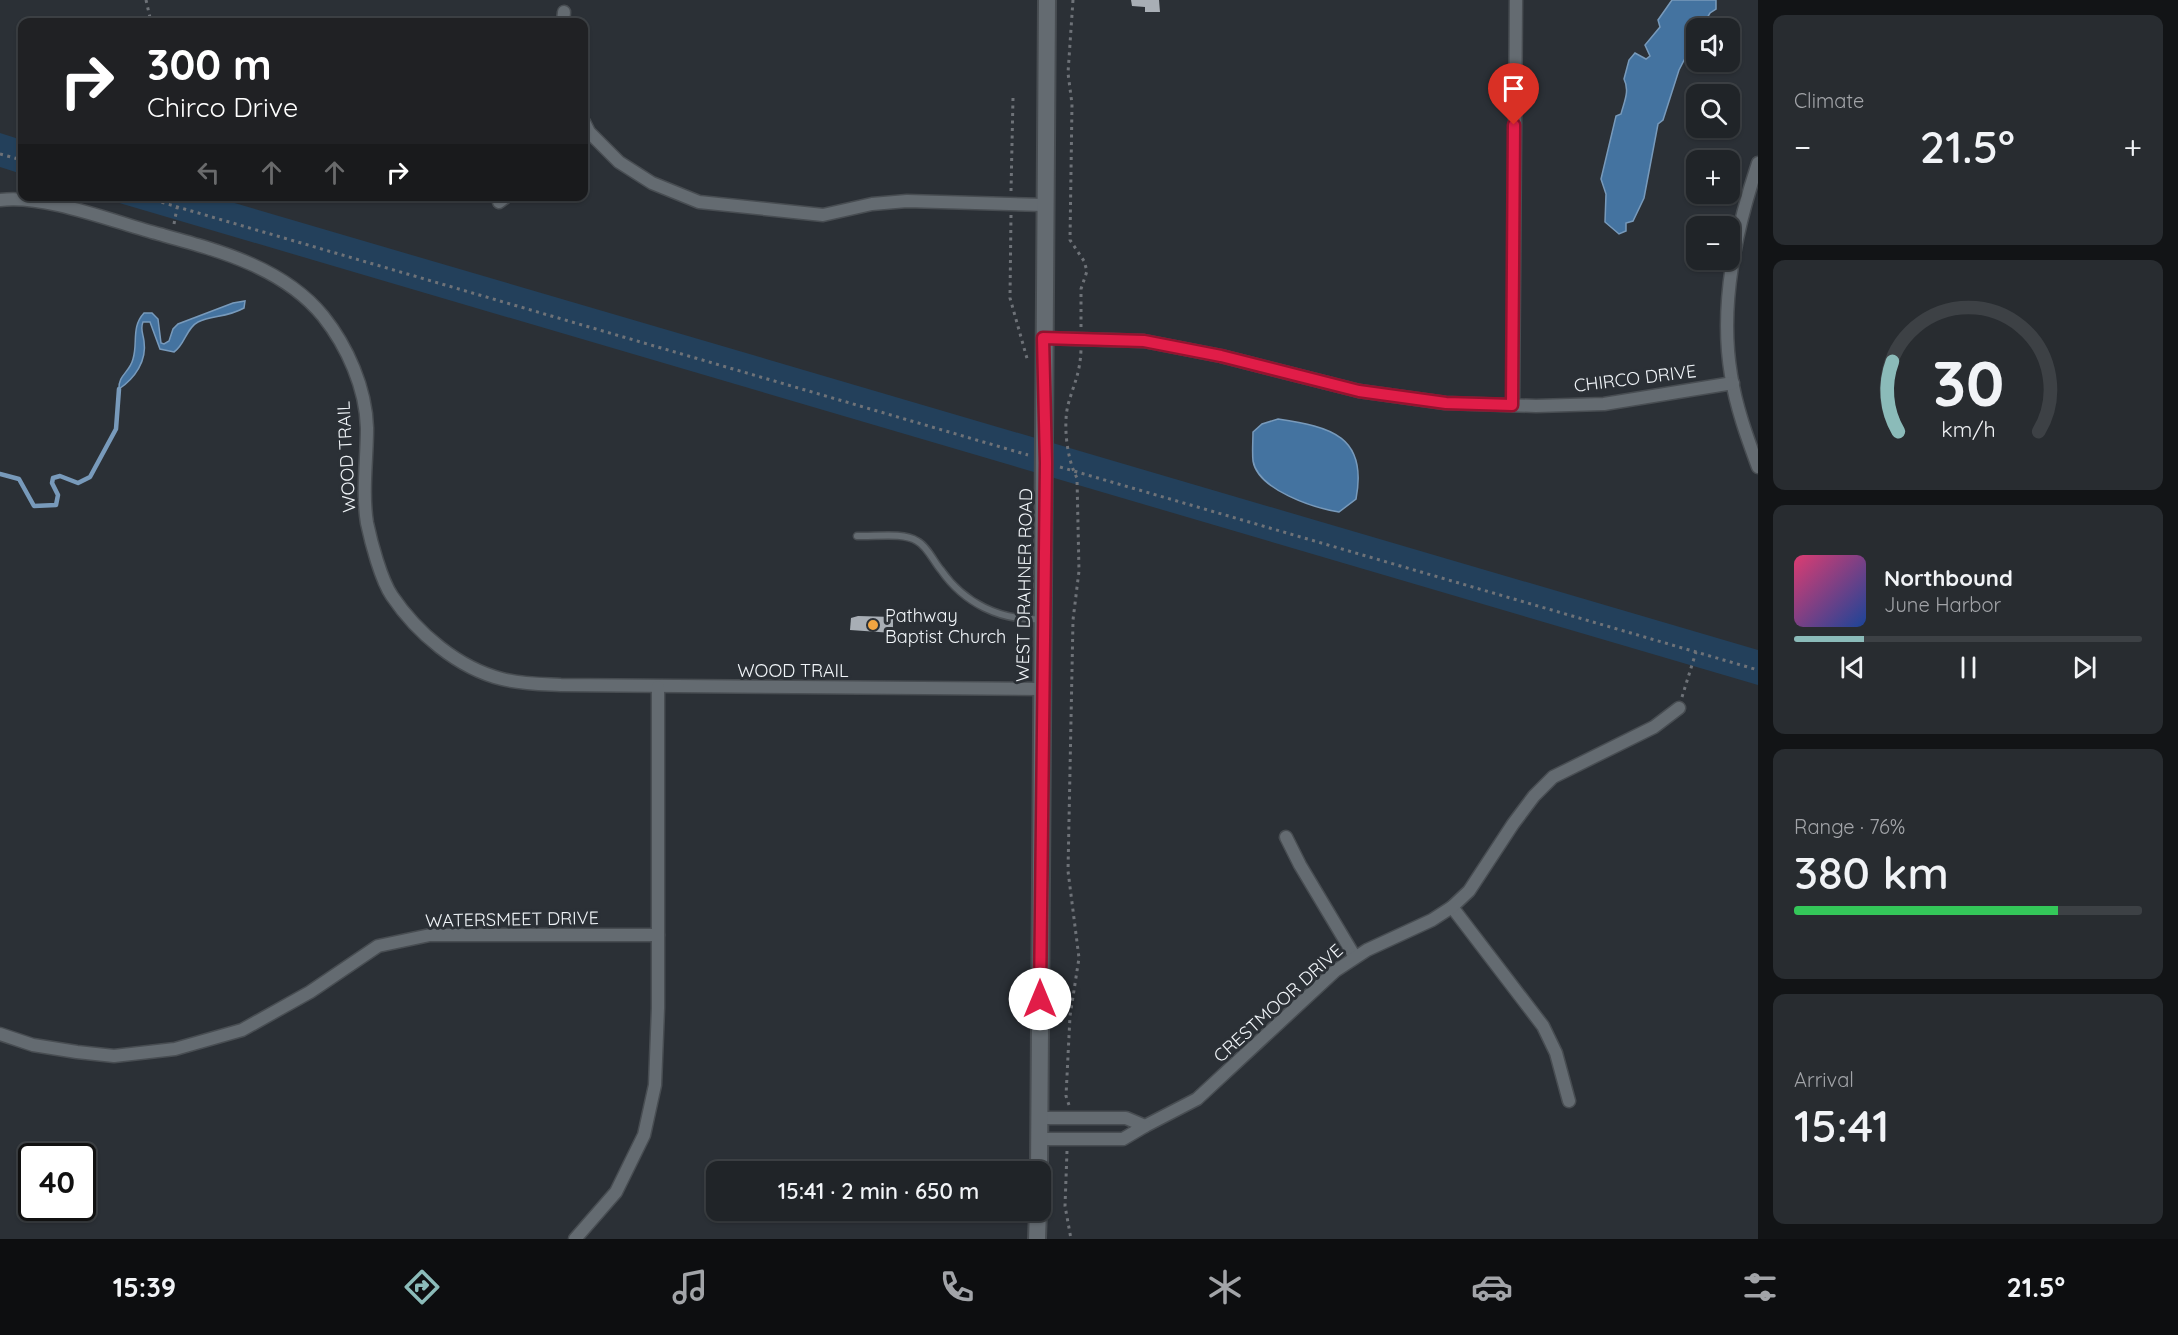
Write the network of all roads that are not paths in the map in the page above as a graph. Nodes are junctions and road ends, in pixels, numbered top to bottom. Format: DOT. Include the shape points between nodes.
graph roads {
  1 [pos="1047,0"];
  2 [pos="1516,0"];
  3 [pos="588,133"];
  4 [pos="1758,163"];
  5 [pos="0,200"];
  6 [pos="18,200"];
  7 [pos="34,201"];
  8 [pos="1044,205"];
  9 [pos="1043,338"];
  10 [pos="1733,383"];
  11 [pos="1512,405"];
  12 [pos="1758,467"];
  13 [pos="857,536"];
  14 [pos="1043,619"];
  15 [pos="658,687"];
  16 [pos="1042,689"];
  17 [pos="1679,708"];
  18 [pos="1286,837"];
  19 [pos="1452,907"];
  20 [pos="658,935"];
  21 [pos="1355,957"];
  22 [pos="0,1034"];
  23 [pos="1569,1101"];
  24 [pos="1039,1118"];
  25 [pos="1145,1126"];
  26 [pos="1039,1139"];
  27 [pos="1038,1161"];
  28 [pos="1038,1221"];
  29 [pos="575,1239"];
  30 [pos="1037,1239"];
  1 -- 8 [label="street, WEST DRAHNER ROAD"];
  2 -- 11 [label="street"];
  3 -- 8 [label="street" via="619,162 652,183 699,202 823,215 907,201"];
  4 -- 10 [label="street" via="1732,261 1728,330"];
  5 -- 6 [label="street, WOOD TRAIL"];
  7 -- 15 [label="street, WOOD TRAIL" via="226,253 282,279 322,315 348,354 364,400 368,523 391,594 441,649 500,679 529,684"];
  8 -- 9 [label="street, WEST DRAHNER ROAD"];
  9 -- 11 [label="street, CHIRCO DRIVE" via="1144,341 1359,391 1446,403"];
  9 -- 14 [label="street, WEST DRAHNER ROAD"];
  10 -- 11 [label="street, CHIRCO DRIVE" via="1604,404"];
  10 -- 12 [label="street"];
  13 -- 14 [label="lane" via="918,541 963,597 991,612 1025,620"];
  14 -- 16 [label="street, WEST DRAHNER ROAD"];
  15 -- 16 [label="street, WOOD TRAIL"];
  15 -- 20 [label="street"];
  16 -- 24 [label="street, WEST DRAHNER ROAD"];
  17 -- 19 [label="street, CRESTMOOR DRIVE" via="1654,727 1553,777 1527,806 1469,891"];
  18 -- 21 [label="street"];
  19 -- 21 [label="street, CRESTMOOR DRIVE"];
  19 -- 23 [label="street" via="1543,1026 1556,1053"];
  20 -- 22 [label="street, WATERSMEET DRIVE" via="430,935 378,946 295,1002 242,1030 175,1049 114,1056 33,1045"];
  20 -- 29 [label="street" via="655,1085 644,1135 616,1192"];
  21 -- 25 [label="street, CRESTMOOR DRIVE" via="1197,1099"];
  24 -- 25 [label="street" via="1126,1118"];
  24 -- 26 [label="street, WEST DRAHNER ROAD"];
  25 -- 26 [label="street, CRESTMOOR DRIVE" via="1124,1139"];
  26 -- 27 [label="street, WEST DRAHNER ROAD"];
  28 -- 30 [label="street"];
}
